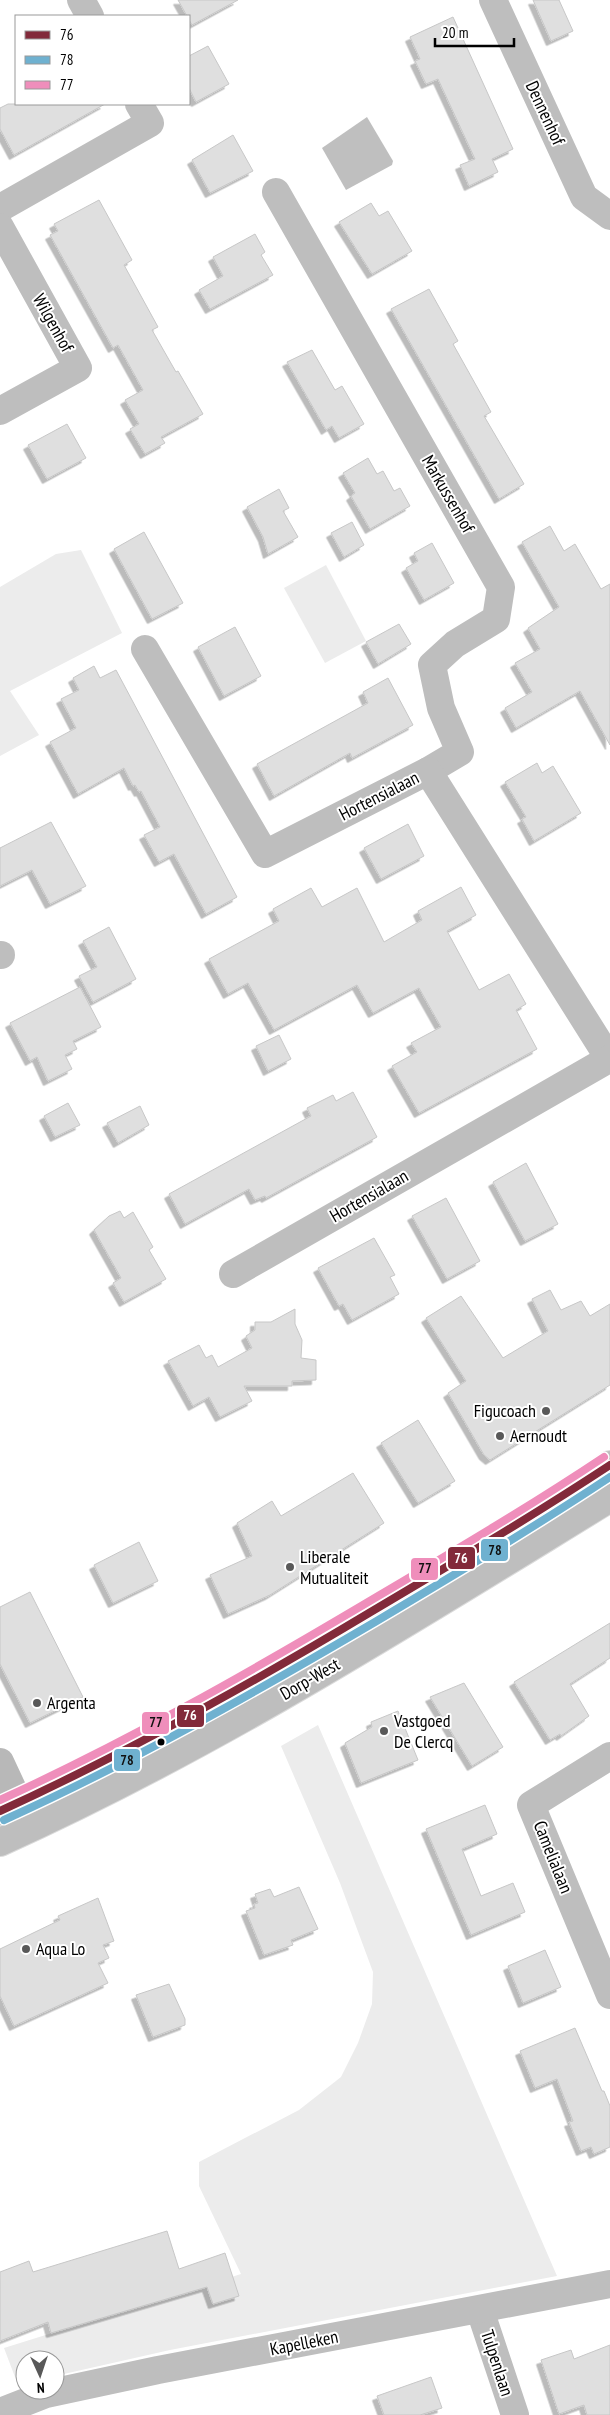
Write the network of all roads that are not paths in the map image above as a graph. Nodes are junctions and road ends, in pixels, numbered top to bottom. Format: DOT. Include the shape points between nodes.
graph roads {
  1 [pos="81,0"];
  2 [pos="493,0"];
  3 [pos="89,15"];
  4 [pos="140,105"];
  5 [pos="276,192"];
  6 [pos="0,208"];
  7 [pos="610,216"];
  8 [pos="0,227"];
  9 [pos="0,411"];
  10 [pos="145,649"];
  11 [pos="428,771"];
  12 [pos="610,1060"];
  13 [pos="233,1274"];
  14 [pos="610,1465"];
  15 [pos="610,1498"];
  16 [pos="610,1756"];
  17 [pos="0,1762"];
  18 [pos="9,1807"];
  19 [pos="31,1828"];
  20 [pos="0,1842"];
  21 [pos="610,1995"];
  22 [pos="610,2284"];
  23 [pos="480,2310"];
  24 [pos="0,2412"];
  25 [pos="515,2415"];
  1 -- 3 [label="street"];
  2 -- 7 [label="street, Dennenhof" via="584,197"];
  4 -- 6 [label="street" via="150,123"];
  5 -- 11 [label="street, Markussenhof" via="501,587 496,619 455,644 432,665 441,708 460,752"];
  8 -- 9 [label="street, Wilgenhof" via="78,368"];
  10 -- 11 [label="street, Hortensialaan" via="265,854"];
  11 -- 12 [label="street, Hortensialaan"];
  12 -- 13 [label="street, Hortensialaan"];
  14 -- 18 [label="street, Dorp-West" via="399,1596 213,1705"];
  15 -- 19 [label="street, Dorp-West" via="413,1619 220,1731"];
  16 -- 21 [label="street, Camelialaan" via="532,1805"];
  17 -- 18 [label="street"];
  18 -- 19 [label="street"];
  19 -- 20 [label="street, Dorp-West"];
  22 -- 23 [label="street, Kapelleken"];
  23 -- 24 [label="street, Kapelleken" via="158,2370 46,2394"];
  23 -- 25 [label="street, Tulpenlaan"];
}
